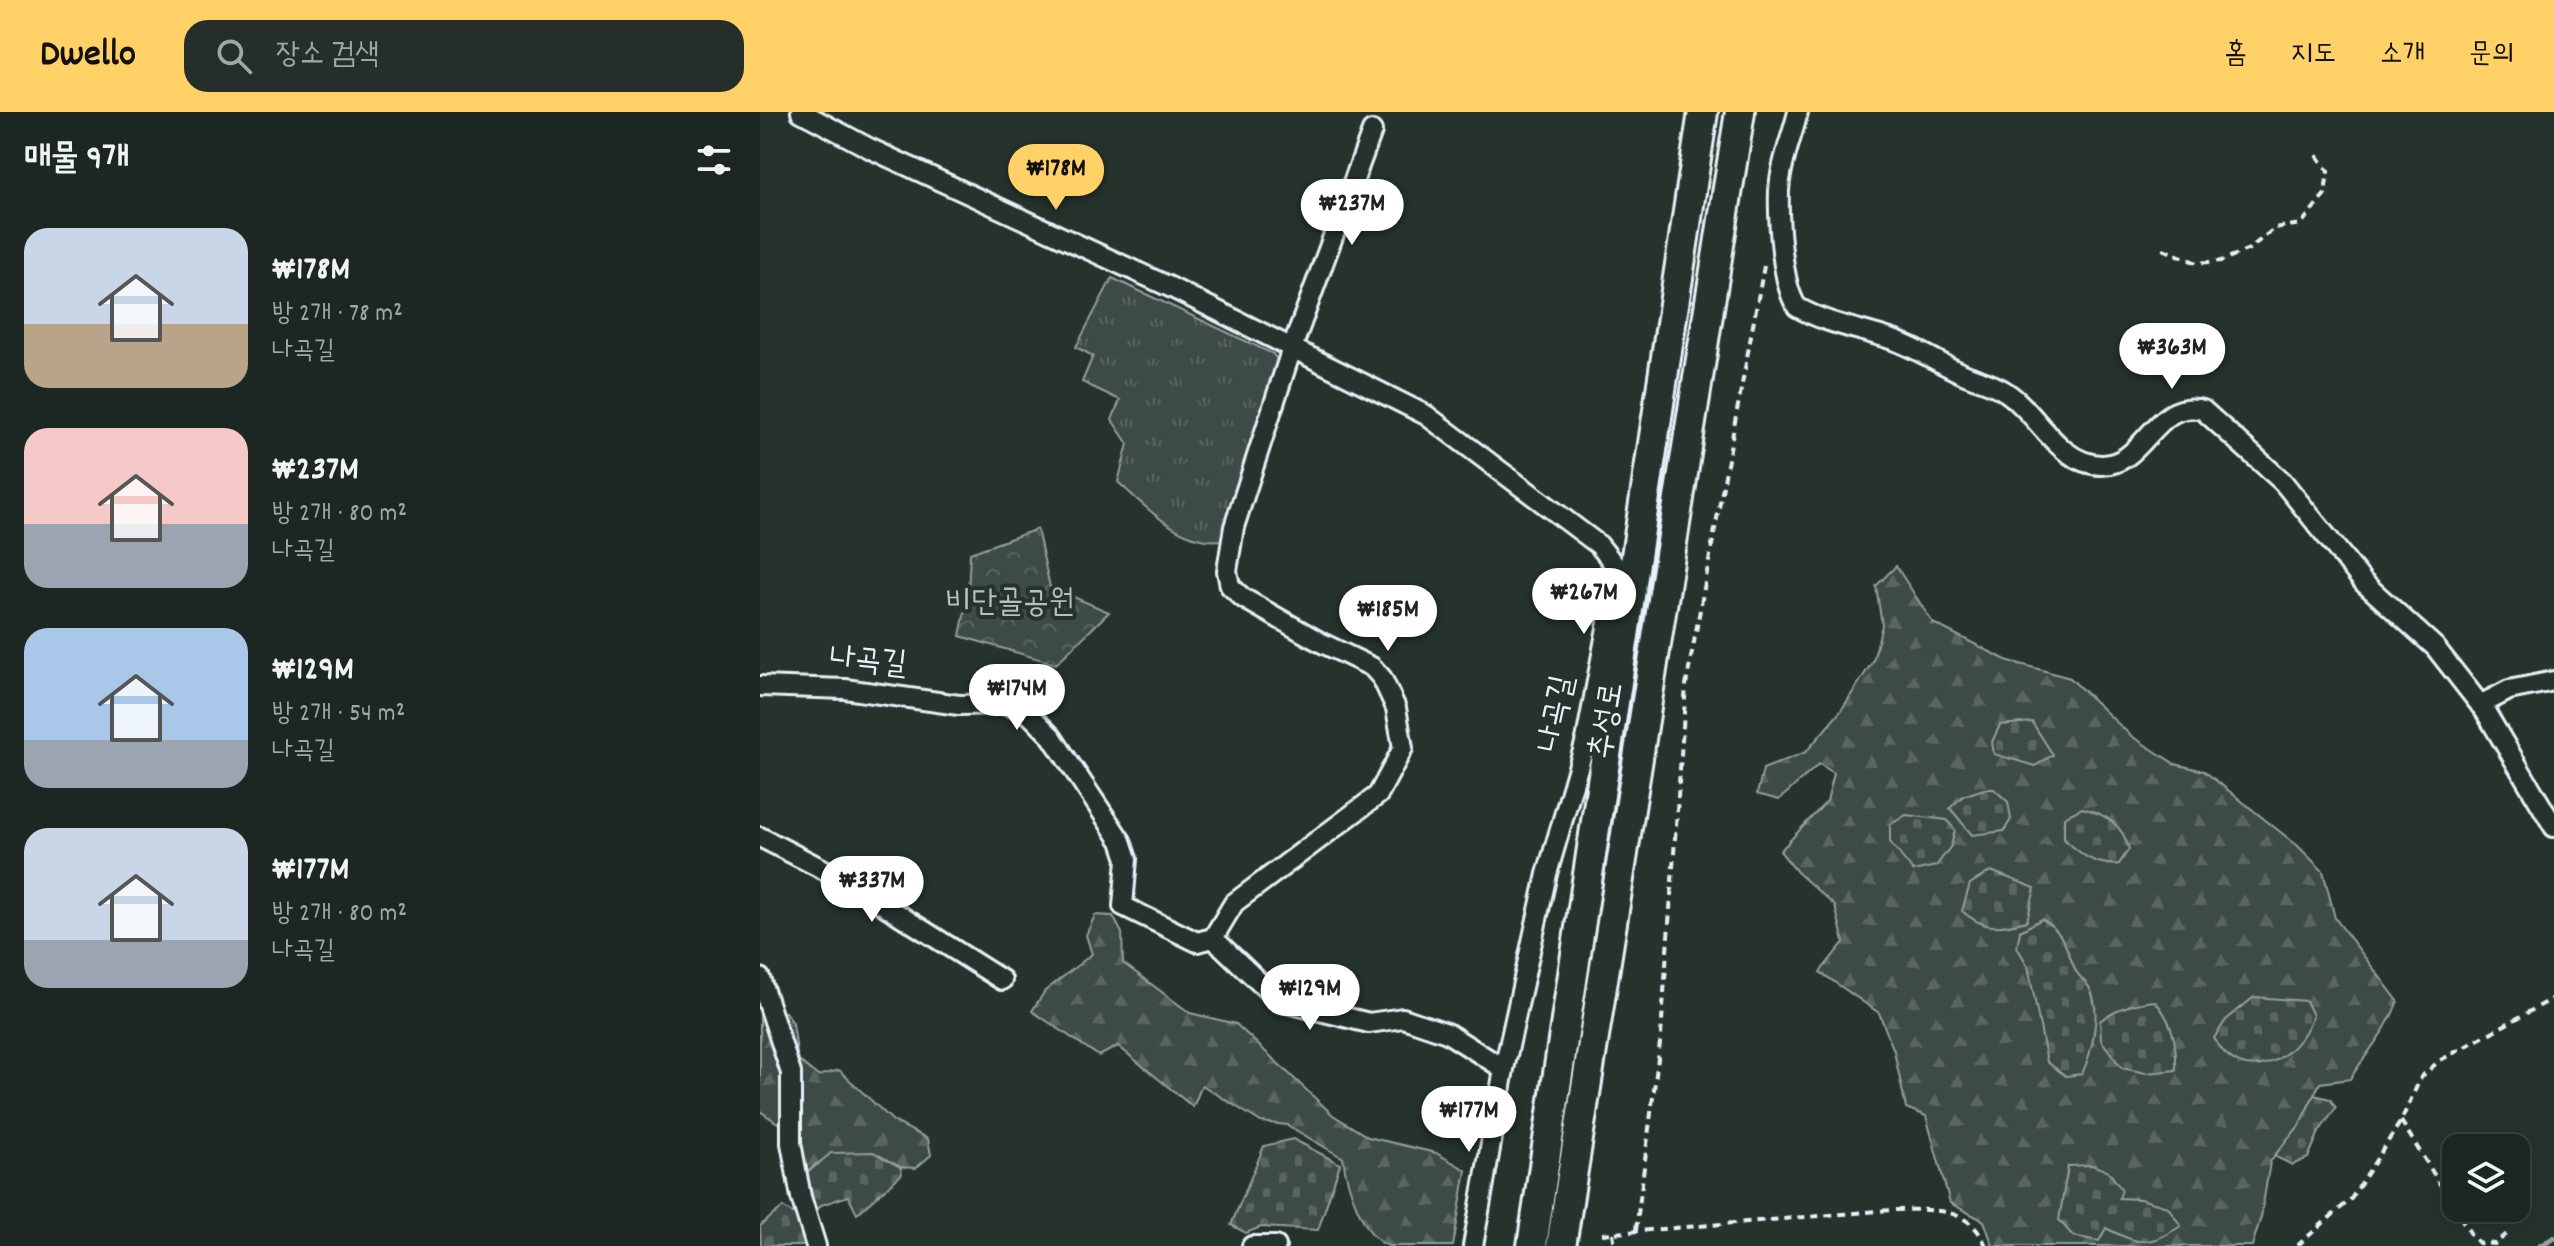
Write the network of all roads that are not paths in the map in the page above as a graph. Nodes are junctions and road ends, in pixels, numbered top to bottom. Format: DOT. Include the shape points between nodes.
graph roads {
  1 [pos="801,112"];
  2 [pos="1703,112"];
  3 [pos="1740,112"];
  4 [pos="1798,112"];
  5 [pos="1372,131"];
  6 [pos="1292,348"];
  7 [pos="2554,681"];
  8 [pos="760,686"];
  9 [pos="2480,705"];
  10 [pos="2554,827"];
  11 [pos="760,837"];
  12 [pos="1213,938"];
  13 [pos="760,978"];
  14 [pos="1002,980"];
  15 [pos="1504,1069"];
  16 [pos="816,1246"];
  17 [pos="1252,1246"];
  18 [pos="1276,1246"];
  19 [pos="1473,1246"];
  20 [pos="1532,1246"];
  21 [pos="1561,1246"];
  1 -- 6 [label="street, 나곡길"];
  2 -- 20 [label="main road, 추성로"];
  3 -- 21 [label="main road, 추성로"];
  4 -- 9 [label="street" via="1779,191 1786,271 1797,307 1907,345 1999,388 2068,454 2095,464 2127,457 2155,426 2180,410 2203,410 2283,482 2364,583 2435,647"];
  5 -- 6 [label="street"];
  6 -- 12 [label="street" via="1228,548 1230,586 1320,642 1372,667 1396,708 1403,748 1378,795 1234,903"];
  6 -- 15 [label="street, 나곡길" via="1426,415 1599,545 1618,569 1586,740 1547,874"];
  7 -- 9 [label="street" via="2509,690"];
  8 -- 12 [label="street, 나곡길" via="845,689 959,705 1006,704 1029,714 1052,737 1121,841 1127,859 1123,906 1197,942"];
  9 -- 10 [label="street"];
  11 -- 14 [label="street" via="844,880"];
  12 -- 15 [label="street" via="1279,1001 1369,1023 1403,1018 1447,1033"];
  13 -- 16 [label="street" via="791,1073 791,1143"];
  15 -- 19 [label="street, 나곡길"];
  17 -- 18 [label="street"];
}
